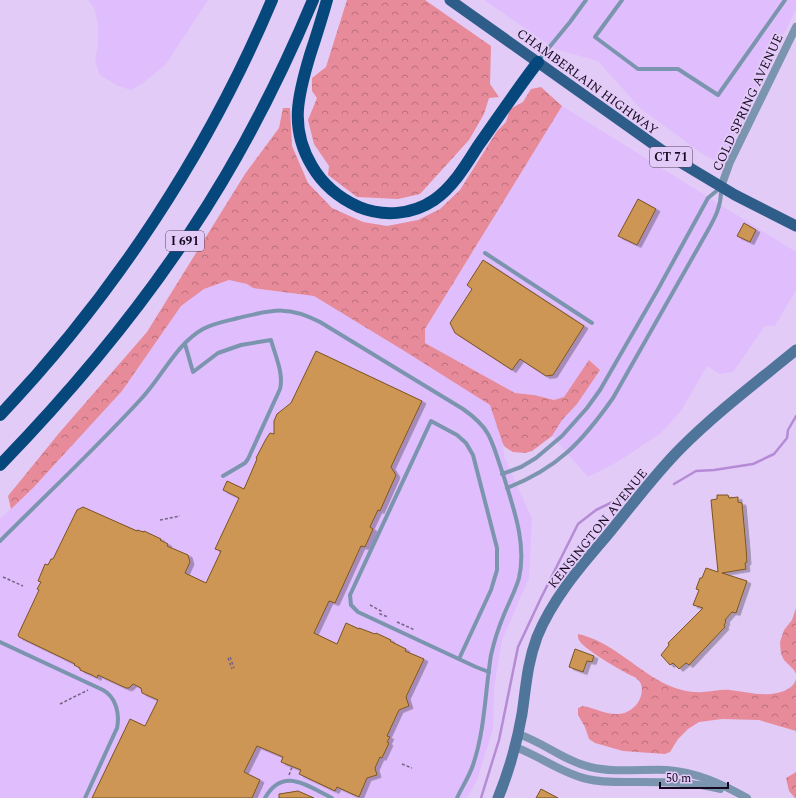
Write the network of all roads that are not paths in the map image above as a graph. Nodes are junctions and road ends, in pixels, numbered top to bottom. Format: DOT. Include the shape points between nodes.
graph roads {
  1 [pos="272,0"];
  2 [pos="313,0"];
  3 [pos="327,0"];
  4 [pos="450,0"];
  5 [pos="586,0"];
  6 [pos="622,0"];
  7 [pos="785,0"];
  8 [pos="796,27"];
  9 [pos="538,62"];
  10 [pos="721,187"];
  11 [pos="796,226"];
  12 [pos="485,253"];
  13 [pos="592,323"];
  14 [pos="185,344"];
  15 [pos="796,350"];
  16 [pos="0,414"];
  17 [pos="0,465"];
  18 [pos="502,474"];
  19 [pos="223,476"];
  20 [pos="507,488"];
  21 [pos="0,541"];
  22 [pos="0,642"];
  23 [pos="459,659"];
  24 [pos="489,672"];
  25 [pos="518,734"];
  26 [pos="515,747"];
  27 [pos="738,793"];
  28 [pos="85,798"];
  29 [pos="265,798"];
  30 [pos="332,798"];
  31 [pos="457,798"];
  32 [pos="498,798"];
  33 [pos="747,798"];
  1 -- 16 [label="highway, I 691" via="216,116 152,221 92,306 32,380"];
  2 -- 17 [label="highway, I 691" via="259,116 187,238 98,356"];
  3 -- 9 [label="highway" via="300,88 298,135 310,163 324,183 341,198 370,211 405,212 423,206 439,196 457,176"];
  4 -- 9 [label="main road, CHAMBERLAIN HIGHWAY / CT 71"];
  5 -- 9 [label="lane"];
  6 -- 7 [label="lane" via="596,37 638,69 678,69 718,95"];
  8 -- 10 [label="street, COLD SPRING AVENUE" via="730,162"];
  9 -- 10 [label="main road, CHAMBERLAIN HIGHWAY / CT 71" via="661,150"];
  10 -- 11 [label="main road, CHAMBERLAIN HIGHWAY / CT 71"];
  10 -- 18 [label="lane" via="708,198 657,292 587,408 562,436 536,458"];
  10 -- 20 [label="lane" via="720,206 707,232 603,413 559,460 527,480"];
  12 -- 13 [label="lane"];
  14 -- 18 [label="lane" via="204,328 268,311 294,311 307,315 473,416 488,434"];
  14 -- 19 [label="lane" via="193,372 218,352 272,340 281,375 280,389 248,459"];
  14 -- 21 [label="lane" via="132,410"];
  15 -- 25 [label="main road, KENSINGTON AVENUE" via="720,411 680,449 569,582 546,618 538,636 526,679"];
  18 -- 20 [label="lane"];
  20 -- 24 [label="lane" via="519,532 521,562 513,594 496,635"];
  22 -- 28 [label="lane" via="102,690 113,700 118,716 117,728"];
  23 -- 23 [label="lane" via="358,612 350,600 350,595 431,421 457,435 466,443 473,455 497,548 497,570 491,590"];
  23 -- 24 [label="lane"];
  24 -- 31 [label="lane" via="477,753"];
  25 -- 26 [label="main road, KENSINGTON AVENUE"];
  25 -- 27 [label="street" via="590,767 607,770 684,772 698,775"];
  26 -- 27 [label="street" via="557,769 588,780 682,783"];
  26 -- 32 [label="main road, KENSINGTON AVENUE"];
  27 -- 33 [label="street"];
  29 -- 30 [label="lane" via="276,784 291,781"];
}
